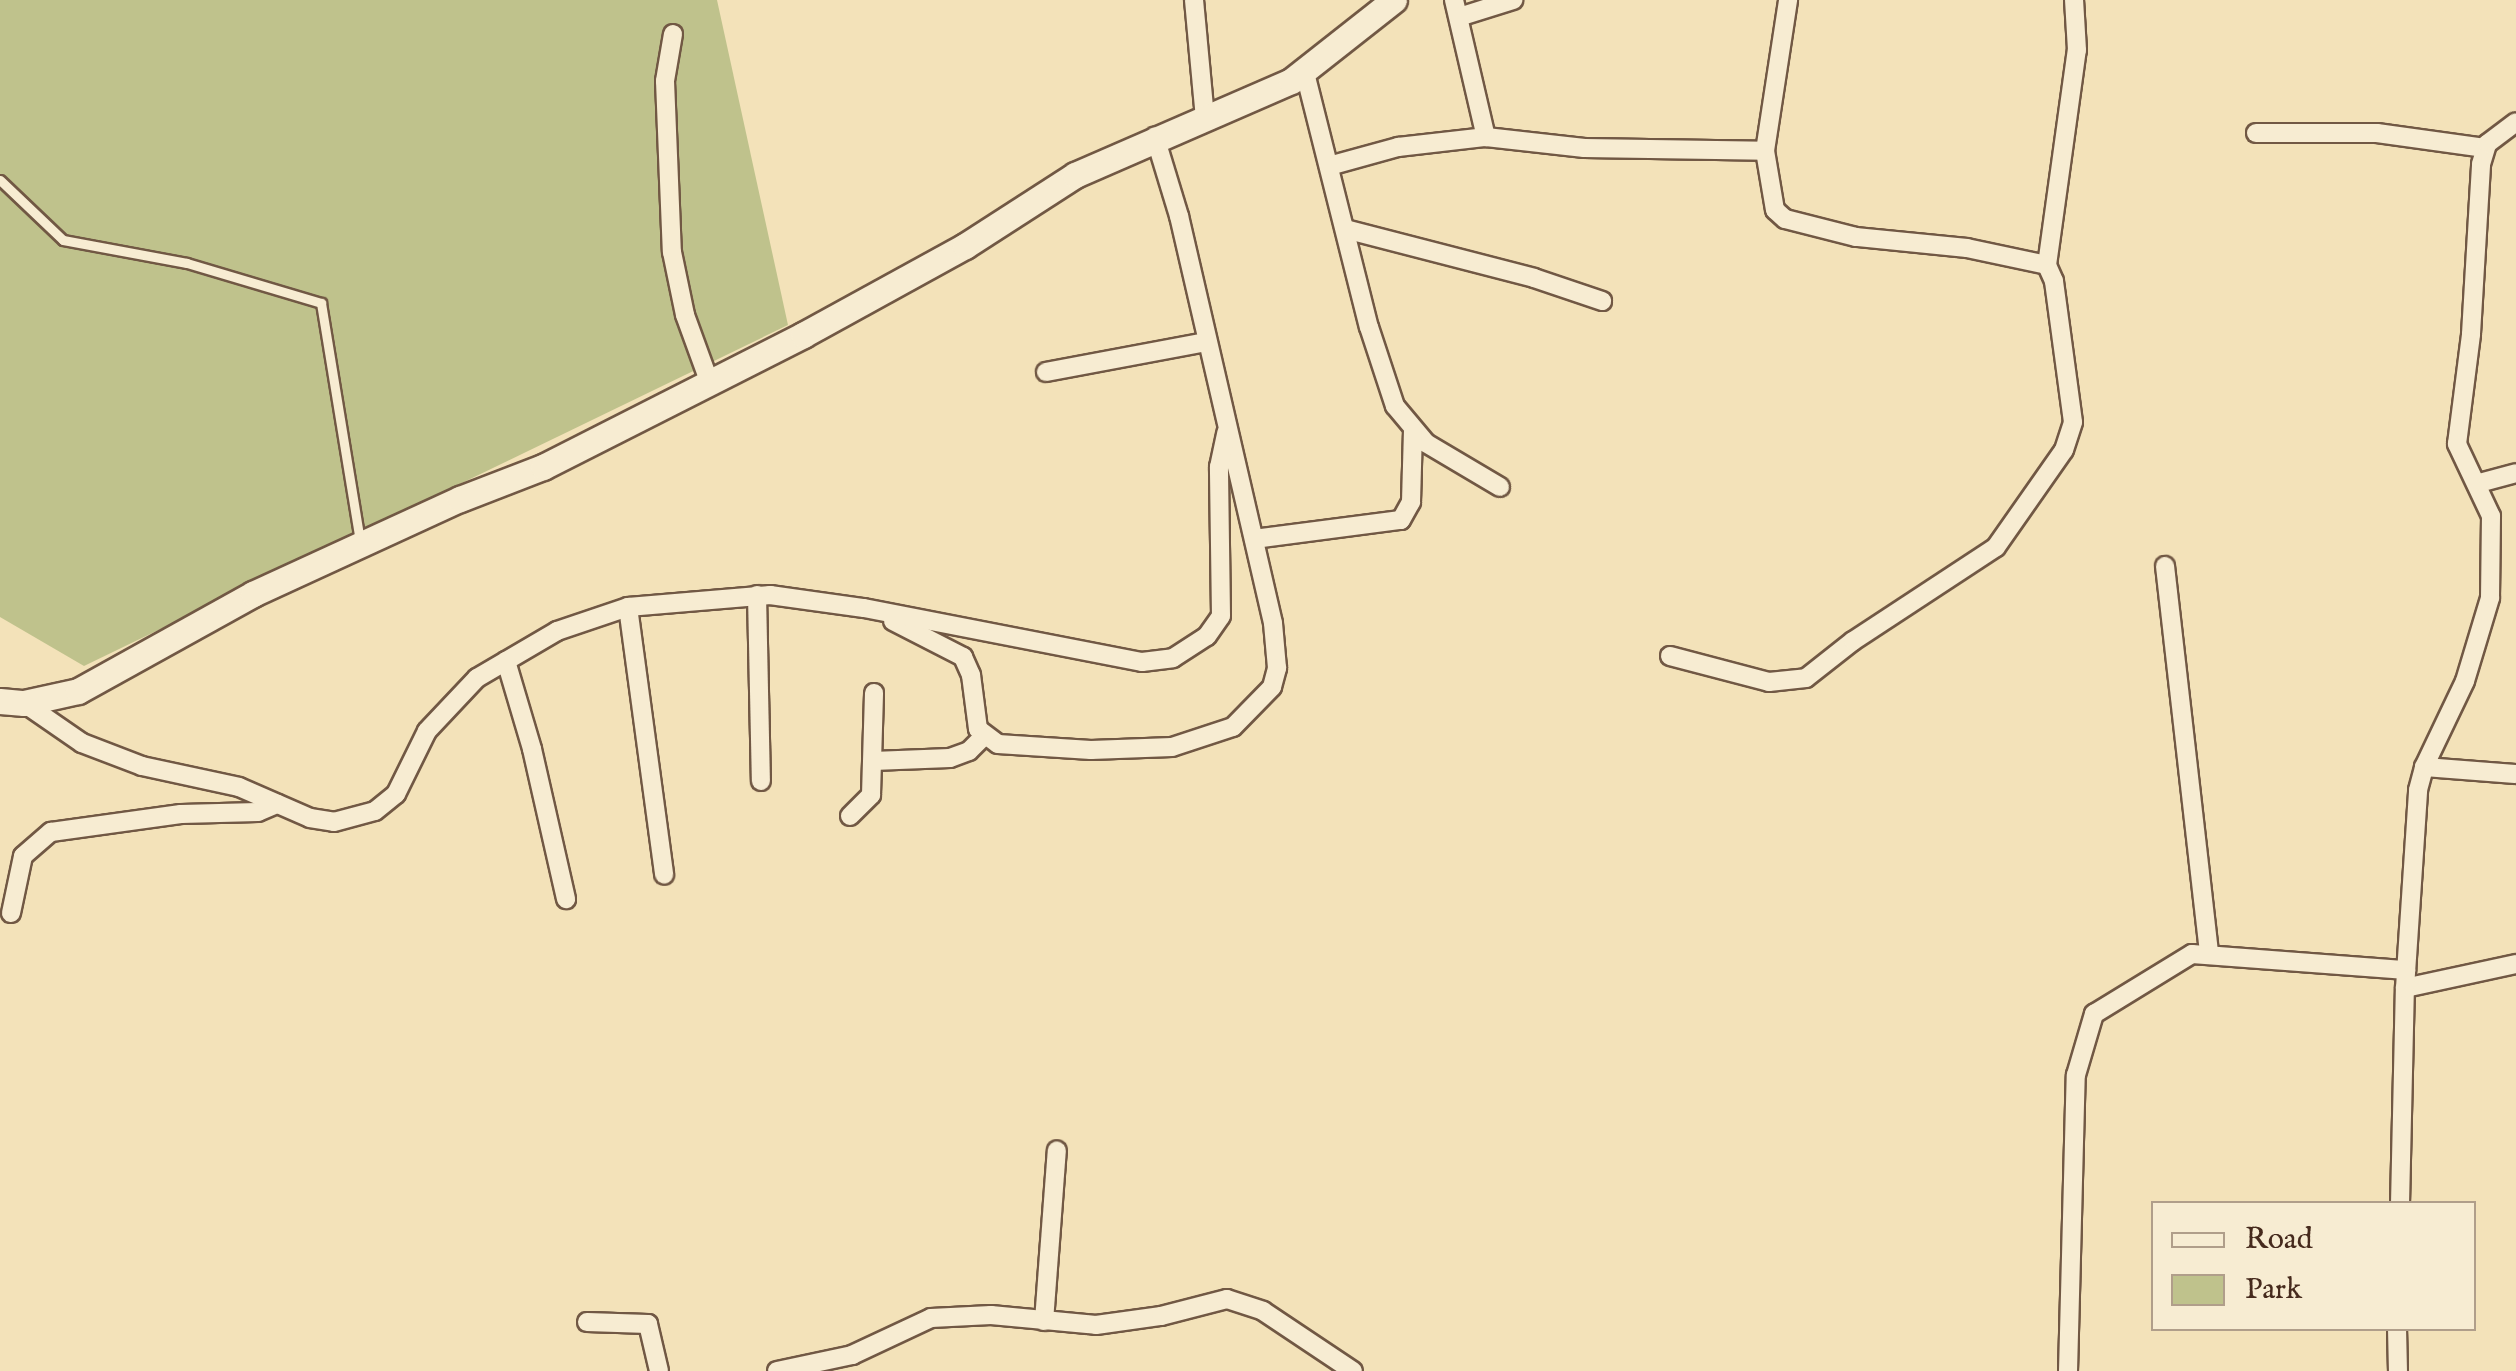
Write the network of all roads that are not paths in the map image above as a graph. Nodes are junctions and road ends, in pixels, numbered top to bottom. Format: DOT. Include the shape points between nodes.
graph roads {
  1 [pos="1194,0"];
  2 [pos="1394,0"];
  3 [pos="1513,0"];
  4 [pos="1788,0"];
  5 [pos="2074,0"];
  6 [pos="1456,8"];
  7 [pos="674,34"];
  8 [pos="1304,72"];
  9 [pos="1204,118"];
  10 [pos="2516,122"];
  11 [pos="2256,133"];
  12 [pos="1486,136"];
  13 [pos="1156,137"];
  14 [pos="2484,148"];
  15 [pos="1765,151"];
  16 [pos="1329,166"];
  17 [pos="0,180"];
  18 [pos="1345,230"];
  19 [pos="2046,265"];
  20 [pos="1602,301"];
  21 [pos="1207,342"];
  22 [pos="1046,372"];
  23 [pos="709,381"];
  24 [pos="1413,430"];
  25 [pos="1226,433"];
  26 [pos="2516,473"];
  27 [pos="2479,483"];
  28 [pos="1500,487"];
  29 [pos="1254,538"];
  30 [pos="361,545"];
  31 [pos="2165,566"];
  32 [pos="757,595"];
  33 [pos="628,606"];
  34 [pos="864,608"];
  35 [pos="1670,656"];
  36 [pos="506,661"];
  37 [pos="874,692"];
  38 [pos="12,702"];
  39 [pos="983,737"];
  40 [pos="872,761"];
  41 [pos="2424,767"];
  42 [pos="2516,774"];
  43 [pos="761,781"];
  44 [pos="277,804"];
  45 [pos="850,816"];
  46 [pos="664,875"];
  47 [pos="566,899"];
  48 [pos="11,913"];
  49 [pos="2209,953"];
  50 [pos="2516,964"];
  51 [pos="2406,979"];
  52 [pos="1057,1150"];
  53 [pos="2400,1201"];
  54 [pos="1044,1321"];
  55 [pos="587,1322"];
  56 [pos="2397,1331"];
  57 [pos="659,1371"];
  58 [pos="777,1371"];
  59 [pos="1353,1371"];
  60 [pos="2068,1371"];
  61 [pos="2398,1371"];
  1 -- 9 [label="street"];
  2 -- 8 [label="street"];
  3 -- 6 [label="street"];
  4 -- 15 [label="street"];
  5 -- 19 [label="street" via="2077,50"];
  6 -- 12 [label="street"];
  7 -- 23 [label="street" via="665,81 672,252 684,315"];
  8 -- 9 [label="street"];
  8 -- 16 [label="street"];
  9 -- 13 [label="street"];
  10 -- 14 [label="street"];
  11 -- 14 [label="street" via="2377,133"];
  12 -- 15 [label="street" via="1584,148"];
  12 -- 16 [label="street" via="1398,147"];
  13 -- 21 [label="street"];
  13 -- 23 [label="street" via="1075,175 804,336"];
  14 -- 27 [label="street" via="2457,427 2460,456"];
  15 -- 19 [label="street" via="1770,202 1785,219"];
  16 -- 18 [label="street"];
  17 -- 30 [label="lane" via="62,240 187,263 321,303"];
  18 -- 20 [label="street"];
  18 -- 24 [label="street" via="1383,381"];
  19 -- 35 [label="street" via="2054,281 2073,422 2064,450 1996,547 1794,683"];
  21 -- 22 [label="street"];
  21 -- 25 [label="street"];
  23 -- 30 [label="street" via="543,467"];
  24 -- 28 [label="street"];
  24 -- 29 [label="street" via="1411,502 1401,520"];
  25 -- 29 [label="street"];
  25 -- 34 [label="street" via="1219,467 1221,616 1207,636 1173,658 1142,662"];
  26 -- 27 [label="street"];
  27 -- 41 [label="street" via="2492,528 2490,598 2465,681"];
  29 -- 39 [label="street" via="1277,668 1272,687 1233,727 1172,748 1029,748"];
  30 -- 38 [label="street" via="253,594 78,691"];
  31 -- 49 [label="street"];
  32 -- 33 [label="street"];
  32 -- 34 [label="street"];
  32 -- 43 [label="street"];
  33 -- 36 [label="street" via="557,630"];
  33 -- 46 [label="street"];
  34 -- 39 [label="street" via="963,657"];
  36 -- 44 [label="street" via="478,678 439,718 396,794 374,811 334,822"];
  36 -- 47 [label="street"];
  37 -- 40 [label="street"];
  38 -- 44 [label="street" via="82,743 142,766 239,786"];
  39 -- 40 [label="street" via="950,758"];
  40 -- 45 [label="street" via="871,795"];
  41 -- 42 [label="street"];
  41 -- 51 [label="street"];
  44 -- 48 [label="street" via="258,812 181,814 51,832 24,856"];
  49 -- 51 [label="street"];
  49 -- 60 [label="street" via="2186,956 2101,1006 2083,1038 2076,1074"];
  50 -- 51 [label="street"];
  51 -- 53 [label="street"];
  52 -- 54 [label="street"];
  54 -- 58 [label="street" via="931,1318 852,1354"];
  54 -- 59 [label="street" via="1120,1323 1227,1299 1263,1311"];
  55 -- 57 [label="street" via="648,1324"];
  56 -- 61 [label="street"];
}
